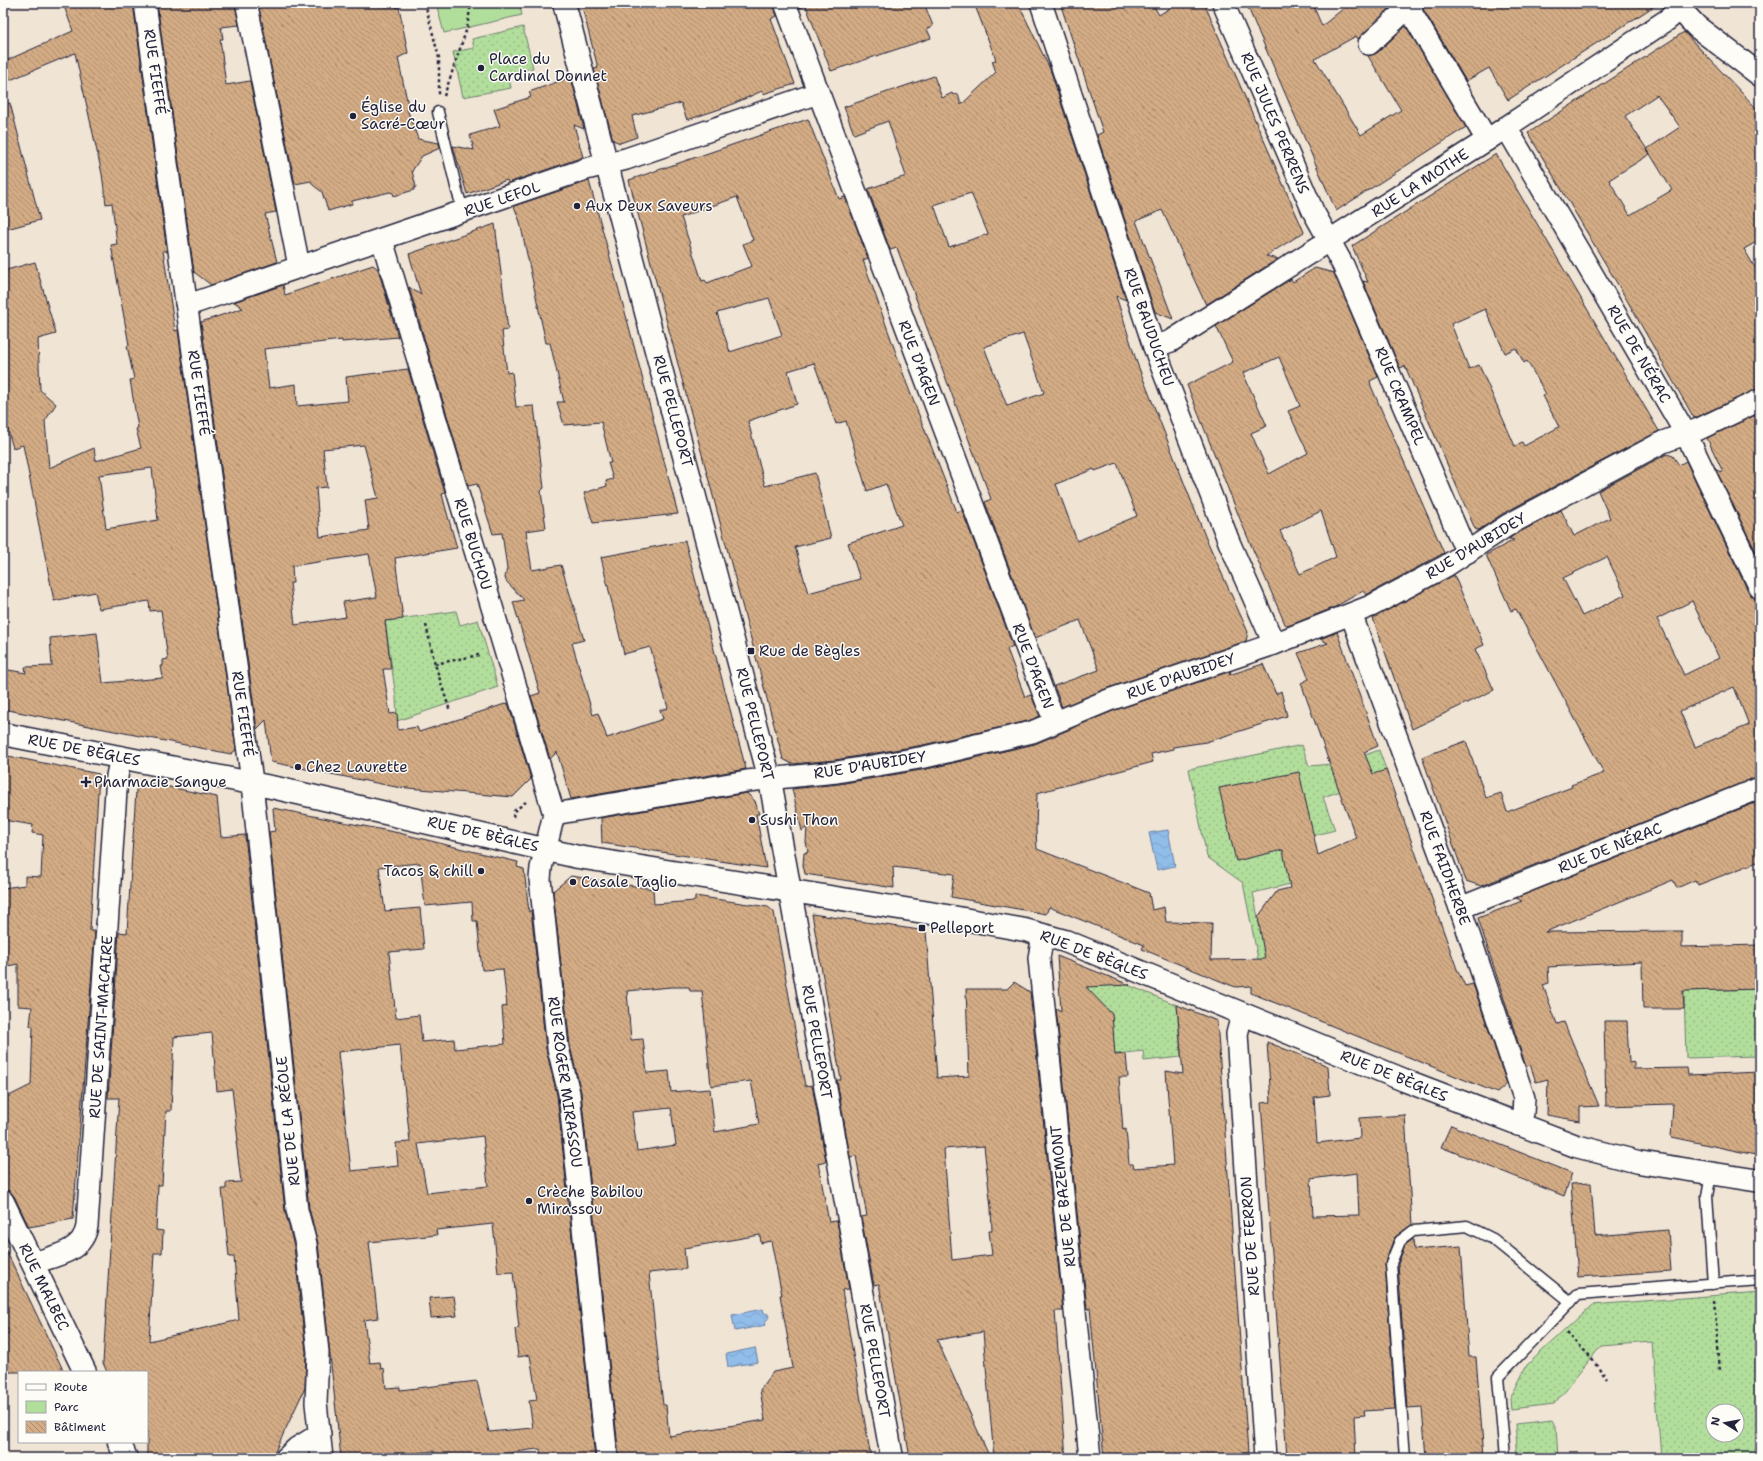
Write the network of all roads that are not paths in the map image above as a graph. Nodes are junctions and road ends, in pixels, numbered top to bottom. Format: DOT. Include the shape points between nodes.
graph roads {
  1 [pos="145,3"];
  2 [pos="564,3"];
  3 [pos="785,3"];
  4 [pos="1041,3"];
  5 [pos="1223,3"];
  6 [pos="1411,5"];
  7 [pos="247,6"];
  8 [pos="1677,6"];
  9 [pos="1369,44"];
  10 [pos="1758,69"];
  11 [pos="818,93"];
  12 [pos="438,112"];
  13 [pos="1506,128"];
  14 [pos="1487,140"];
  15 [pos="607,164"];
  16 [pos="464,212"];
  17 [pos="382,240"];
  18 [pos="1330,240"];
  19 [pos="299,266"];
  20 [pos="186,303"];
  21 [pos="1154,347"];
  22 [pos="1760,400"];
  23 [pos="1686,434"];
  24 [pos="1468,552"];
  25 [pos="1760,588"];
  26 [pos="1351,614"];
  27 [pos="1274,644"];
  28 [pos="1055,721"];
  29 [pos="3,734"];
  30 [pos="121,757"];
  31 [pos="770,780"];
  32 [pos="253,784"];
  33 [pos="1760,788"];
  34 [pos="554,814"];
  35 [pos="545,849"];
  36 [pos="790,891"];
  37 [pos="1460,908"];
  38 [pos="1043,935"];
  39 [pos="1242,1015"];
  40 [pos="1518,1125"];
  41 [pos="1711,1174"];
  42 [pos="1760,1181"];
  43 [pos="3,1202"];
  44 [pos="33,1263"];
  45 [pos="1760,1280"];
  46 [pos="1713,1284"];
  47 [pos="1571,1302"];
  48 [pos="85,1371"];
  49 [pos="320,1434"];
  50 [pos="119,1443"];
  51 [pos="126,1458"];
  52 [pos="286,1458"];
  53 [pos="322,1458"];
  54 [pos="607,1458"];
  55 [pos="892,1458"];
  56 [pos="1090,1458"];
  57 [pos="1265,1458"];
  58 [pos="1405,1458"];
  59 [pos="1505,1458"];
  1 -- 20 [label="street, RUE FIEFFÉ"];
  2 -- 15 [label="street, RUE PELLEPORT"];
  3 -- 11 [label="street, RUE D'AGEN"];
  4 -- 21 [label="street, RUE BAUDUCHEU"];
  5 -- 18 [label="street, RUE JULES PERRENS" via="1312,211"];
  6 -- 9 [label="street"];
  6 -- 14 [label="street"];
  7 -- 19 [label="street"];
  8 -- 10 [label="street" via="1697,27 1725,49"];
  8 -- 13 [label="street, RUE LA MOTHE" via="1667,20"];
  11 -- 15 [label="street, RUE LEFOL"];
  11 -- 28 [label="street, RUE D'AGEN" via="1046,703"];
  12 -- 16 [label="lane"];
  13 -- 14 [label="street, RUE LA MOTHE"];
  13 -- 23 [label="street, RUE DE NÉRAC"];
  14 -- 18 [label="street, RUE LA MOTHE"];
  15 -- 16 [label="street, RUE LEFOL"];
  15 -- 31 [label="street, RUE PELLEPORT"];
  16 -- 17 [label="street, RUE LEFOL"];
  17 -- 19 [label="street, RUE LEFOL"];
  17 -- 34 [label="street, RUE BUCHOU"];
  18 -- 21 [label="street, RUE LA MOTHE" via="1171,342"];
  18 -- 24 [label="street, RUE CRAMPEL"];
  19 -- 20 [label="street, RUE LEFOL" via="197,302"];
  20 -- 32 [label="street, RUE FIEFFÉ"];
  21 -- 27 [label="street, RUE BAUDUCHEU" via="1229,542"];
  22 -- 23 [label="street, RUE D'AUBIDEY"];
  23 -- 24 [label="street, RUE D'AUBIDEY" via="1663,442 1508,525"];
  23 -- 25 [label="street, RUE DE NÉRAC"];
  24 -- 26 [label="street, RUE D'AUBIDEY" via="1378,603"];
  26 -- 27 [label="street, RUE D'AUBIDEY"];
  26 -- 37 [label="street, RUE FAIDHERBE"];
  27 -- 28 [label="street, RUE D'AUBIDEY"];
  28 -- 31 [label="street, RUE D'AUBIDEY" via="1032,732 925,757"];
  29 -- 30 [label="street, RUE DE BÈGLES"];
  30 -- 32 [label="street, RUE DE BÈGLES"];
  30 -- 44 [label="street, RUE DE SAINT-MACAIRE" via="117,776 87,1226 85,1237 77,1246"];
  31 -- 34 [label="street, RUE D'AUBIDEY" via="746,781"];
  31 -- 36 [label="street, RUE PELLEPORT"];
  32 -- 35 [label="street, RUE DE BÈGLES"];
  32 -- 49 [label="street, RUE DE LA RÉOLE" via="297,1210 306,1244 318,1352 316,1403"];
  33 -- 37 [label="street, RUE DE NÉRAC"];
  34 -- 35 [label="street"];
  35 -- 36 [label="street, RUE DE BÈGLES" via="634,867"];
  35 -- 54 [label="street, RUE ROGER MIRASSOU" via="540,879 558,1048 569,1093"];
  36 -- 38 [label="street, RUE DE BÈGLES" via="930,913"];
  36 -- 55 [label="street, RUE PELLEPORT"];
  37 -- 40 [label="street, RUE FAIDHERBE" via="1524,1098 1523,1113"];
  38 -- 39 [label="street, RUE DE BÈGLES" via="1065,941"];
  38 -- 56 [label="street, RUE DE BAZEMONT" via="1040,958"];
  39 -- 40 [label="street, RUE DE BÈGLES"];
  39 -- 57 [label="street, RUE DE FERRON" via="1237,1034"];
  40 -- 41 [label="street, RUE DE BÈGLES" via="1576,1146 1638,1162"];
  41 -- 42 [label="street, RUE DE BÈGLES"];
  41 -- 46 [label="lane" via="1707,1196"];
  43 -- 44 [label="street, RUE MALBEC"];
  44 -- 48 [label="street, RUE MALBEC"];
  45 -- 46 [label="lane"];
  46 -- 47 [label="lane" via="1578,1294"];
  47 -- 58 [label="lane" via="1494,1238 1467,1226 1413,1231 1400,1241 1391,1263"];
  47 -- 59 [label="lane" via="1498,1377"];
  49 -- 52 [label="street"];
  49 -- 53 [label="street, RUE DE LA RÉOLE"];
  50 -- 51 [label="street"];
}
